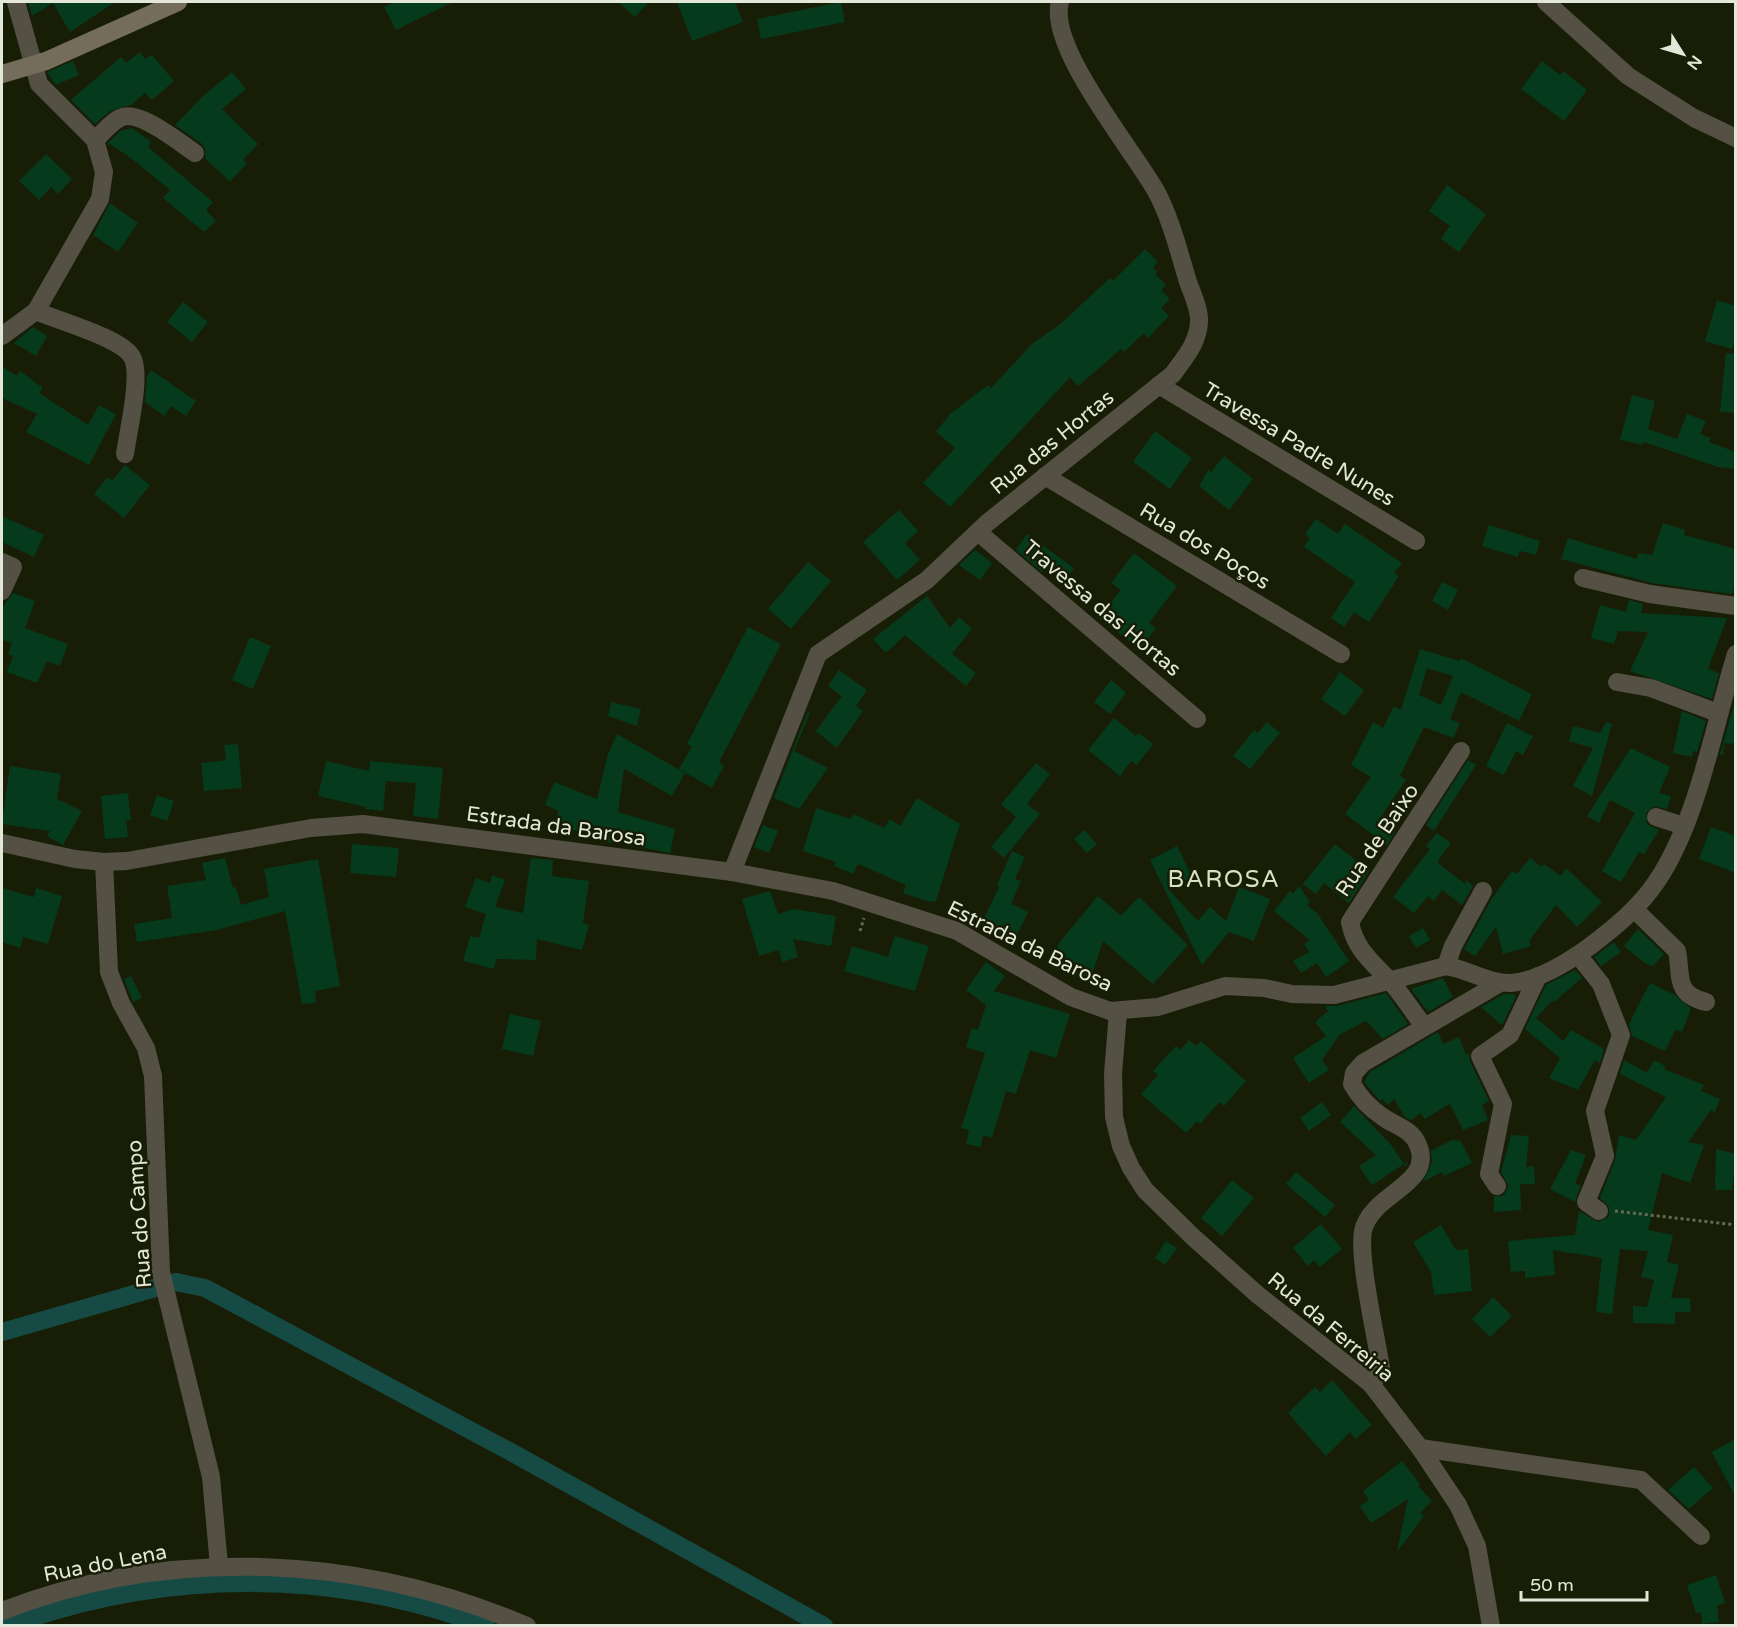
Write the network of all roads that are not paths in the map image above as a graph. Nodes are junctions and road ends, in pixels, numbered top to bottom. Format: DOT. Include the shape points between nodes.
graph roads {
  1 [pos="16,2"];
  2 [pos="178,2"];
  3 [pos="1060,2"];
  4 [pos="1546,2"];
  5 [pos="32,66"];
  6 [pos="2,74"];
  7 [pos="1736,138"];
  8 [pos="95,140"];
  9 [pos="195,153"];
  10 [pos="36,311"];
  11 [pos="2,336"];
  12 [pos="1159,385"];
  13 [pos="125,454"];
  14 [pos="1046,476"];
  15 [pos="978,532"];
  16 [pos="1416,541"];
  17 [pos="2,562"];
  18 [pos="1582,578"];
  19 [pos="2,591"];
  20 [pos="1736,606"];
  21 [pos="1341,654"];
  22 [pos="1736,654"];
  23 [pos="1617,682"];
  24 [pos="1718,713"];
  25 [pos="1197,719"];
  26 [pos="1461,752"];
  27 [pos="1656,817"];
  28 [pos="1684,826"];
  29 [pos="2,843"];
  30 [pos="104,862"];
  31 [pos="732,872"];
  32 [pos="1484,891"];
  33 [pos="1634,909"];
  34 [pos="1578,955"];
  35 [pos="1446,966"];
  36 [pos="1538,976"];
  37 [pos="1389,981"];
  38 [pos="1500,983"];
  39 [pos="1706,1002"];
  40 [pos="1118,1011"];
  41 [pos="1424,1026"];
  42 [pos="1497,1186"];
  43 [pos="1599,1211"];
  44 [pos="1371,1384"];
  45 [pos="1420,1448"];
  46 [pos="1701,1536"];
  47 [pos="219,1566"];
  48 [pos="2,1611"];
  49 [pos="527,1626"];
  50 [pos="1491,1626"];
  1 -- 5 [label="street"];
  2 -- 5 [label="main road"];
  3 -- 12 [label="street, Rua das Hortas" via="1060,26 1069,50 1091,92 1156,192 1200,320 1195,344 1173,374"];
  4 -- 7 [label="street" via="1628,76 1694,118"];
  5 -- 6 [label="main road"];
  5 -- 8 [label="street" via="39,84"];
  8 -- 9 [label="street" via="121,117 133,116 165,131"];
  8 -- 10 [label="street" via="104,172 100,199"];
  10 -- 11 [label="street"];
  10 -- 13 [label="street" via="109,340 132,357 136,371"];
  12 -- 14 [label="street, Rua das Hortas"];
  12 -- 16 [label="street, Travessa Padre Nunes"];
  14 -- 15 [label="street, Rua das Hortas"];
  14 -- 21 [label="street, Rua dos Poços"];
  15 -- 25 [label="street, Travessa das Hortas"];
  15 -- 31 [label="street, Rua das Hortas" via="927,580 818,654"];
  17 -- 19 [label="street" via="13,567"];
  18 -- 20 [label="street" via="1650,594"];
  22 -- 24 [label="street, Estrada da Barosa"];
  23 -- 24 [label="street" via="1651,688"];
  24 -- 28 [label="street, Estrada da Barosa"];
  26 -- 37 [label="street, Rua de Baixo" via="1350,922 1361,952"];
  27 -- 28 [label="street"];
  28 -- 33 [label="street, Estrada da Barosa" via="1657,880"];
  29 -- 30 [label="street, Estrada da Barosa"];
  30 -- 31 [label="street, Estrada da Barosa" via="311,828 363,824"];
  30 -- 47 [label="street, Rua do Campo" via="109,972 146,1048 153,1076 161,1272 211,1477"];
  31 -- 40 [label="street, Estrada da Barosa" via="833,891 957,931 1071,997 1097,1008"];
  32 -- 35 [label="street"];
  33 -- 34 [label="street, Estrada da Barosa"];
  33 -- 39 [label="street" via="1677,951 1684,992"];
  34 -- 36 [label="street, Estrada da Barosa"];
  34 -- 43 [label="street" via="1601,984 1621,1035 1595,1110 1605,1156 1586,1202"];
  35 -- 37 [label="street, Estrada da Barosa"];
  35 -- 38 [label="street, Estrada da Barosa"];
  36 -- 38 [label="street, Estrada da Barosa"];
  36 -- 42 [label="street" via="1510,1035 1480,1056 1503,1104 1489,1174"];
  37 -- 40 [label="street, Estrada da Barosa" via="1319,996 1264,987 1225,986 1158,1007"];
  37 -- 41 [label="street"];
  38 -- 41 [label="street"];
  40 -- 44 [label="street, Rua da Ferreiria" via="1114,1117 1121,1146 1145,1190 1258,1295"];
  41 -- 44 [label="street" via="1363,1063 1354,1073 1352,1084 1362,1101 1407,1130 1418,1142 1422,1156 1419,1172 1374,1210 1364,1230 1363,1256 1380,1368"];
  44 -- 45 [label="street, Rua da Ferreiria"];
  45 -- 46 [label="street" via="1641,1480"];
  45 -- 50 [label="street, Rua da Ferreiria" via="1458,1505 1477,1546"];
  47 -- 48 [label="street, Rua do Lena" via="90,1584"];
  47 -- 49 [label="street, Rua do Lena" via="294,1568 372,1577 451,1597"];
}
